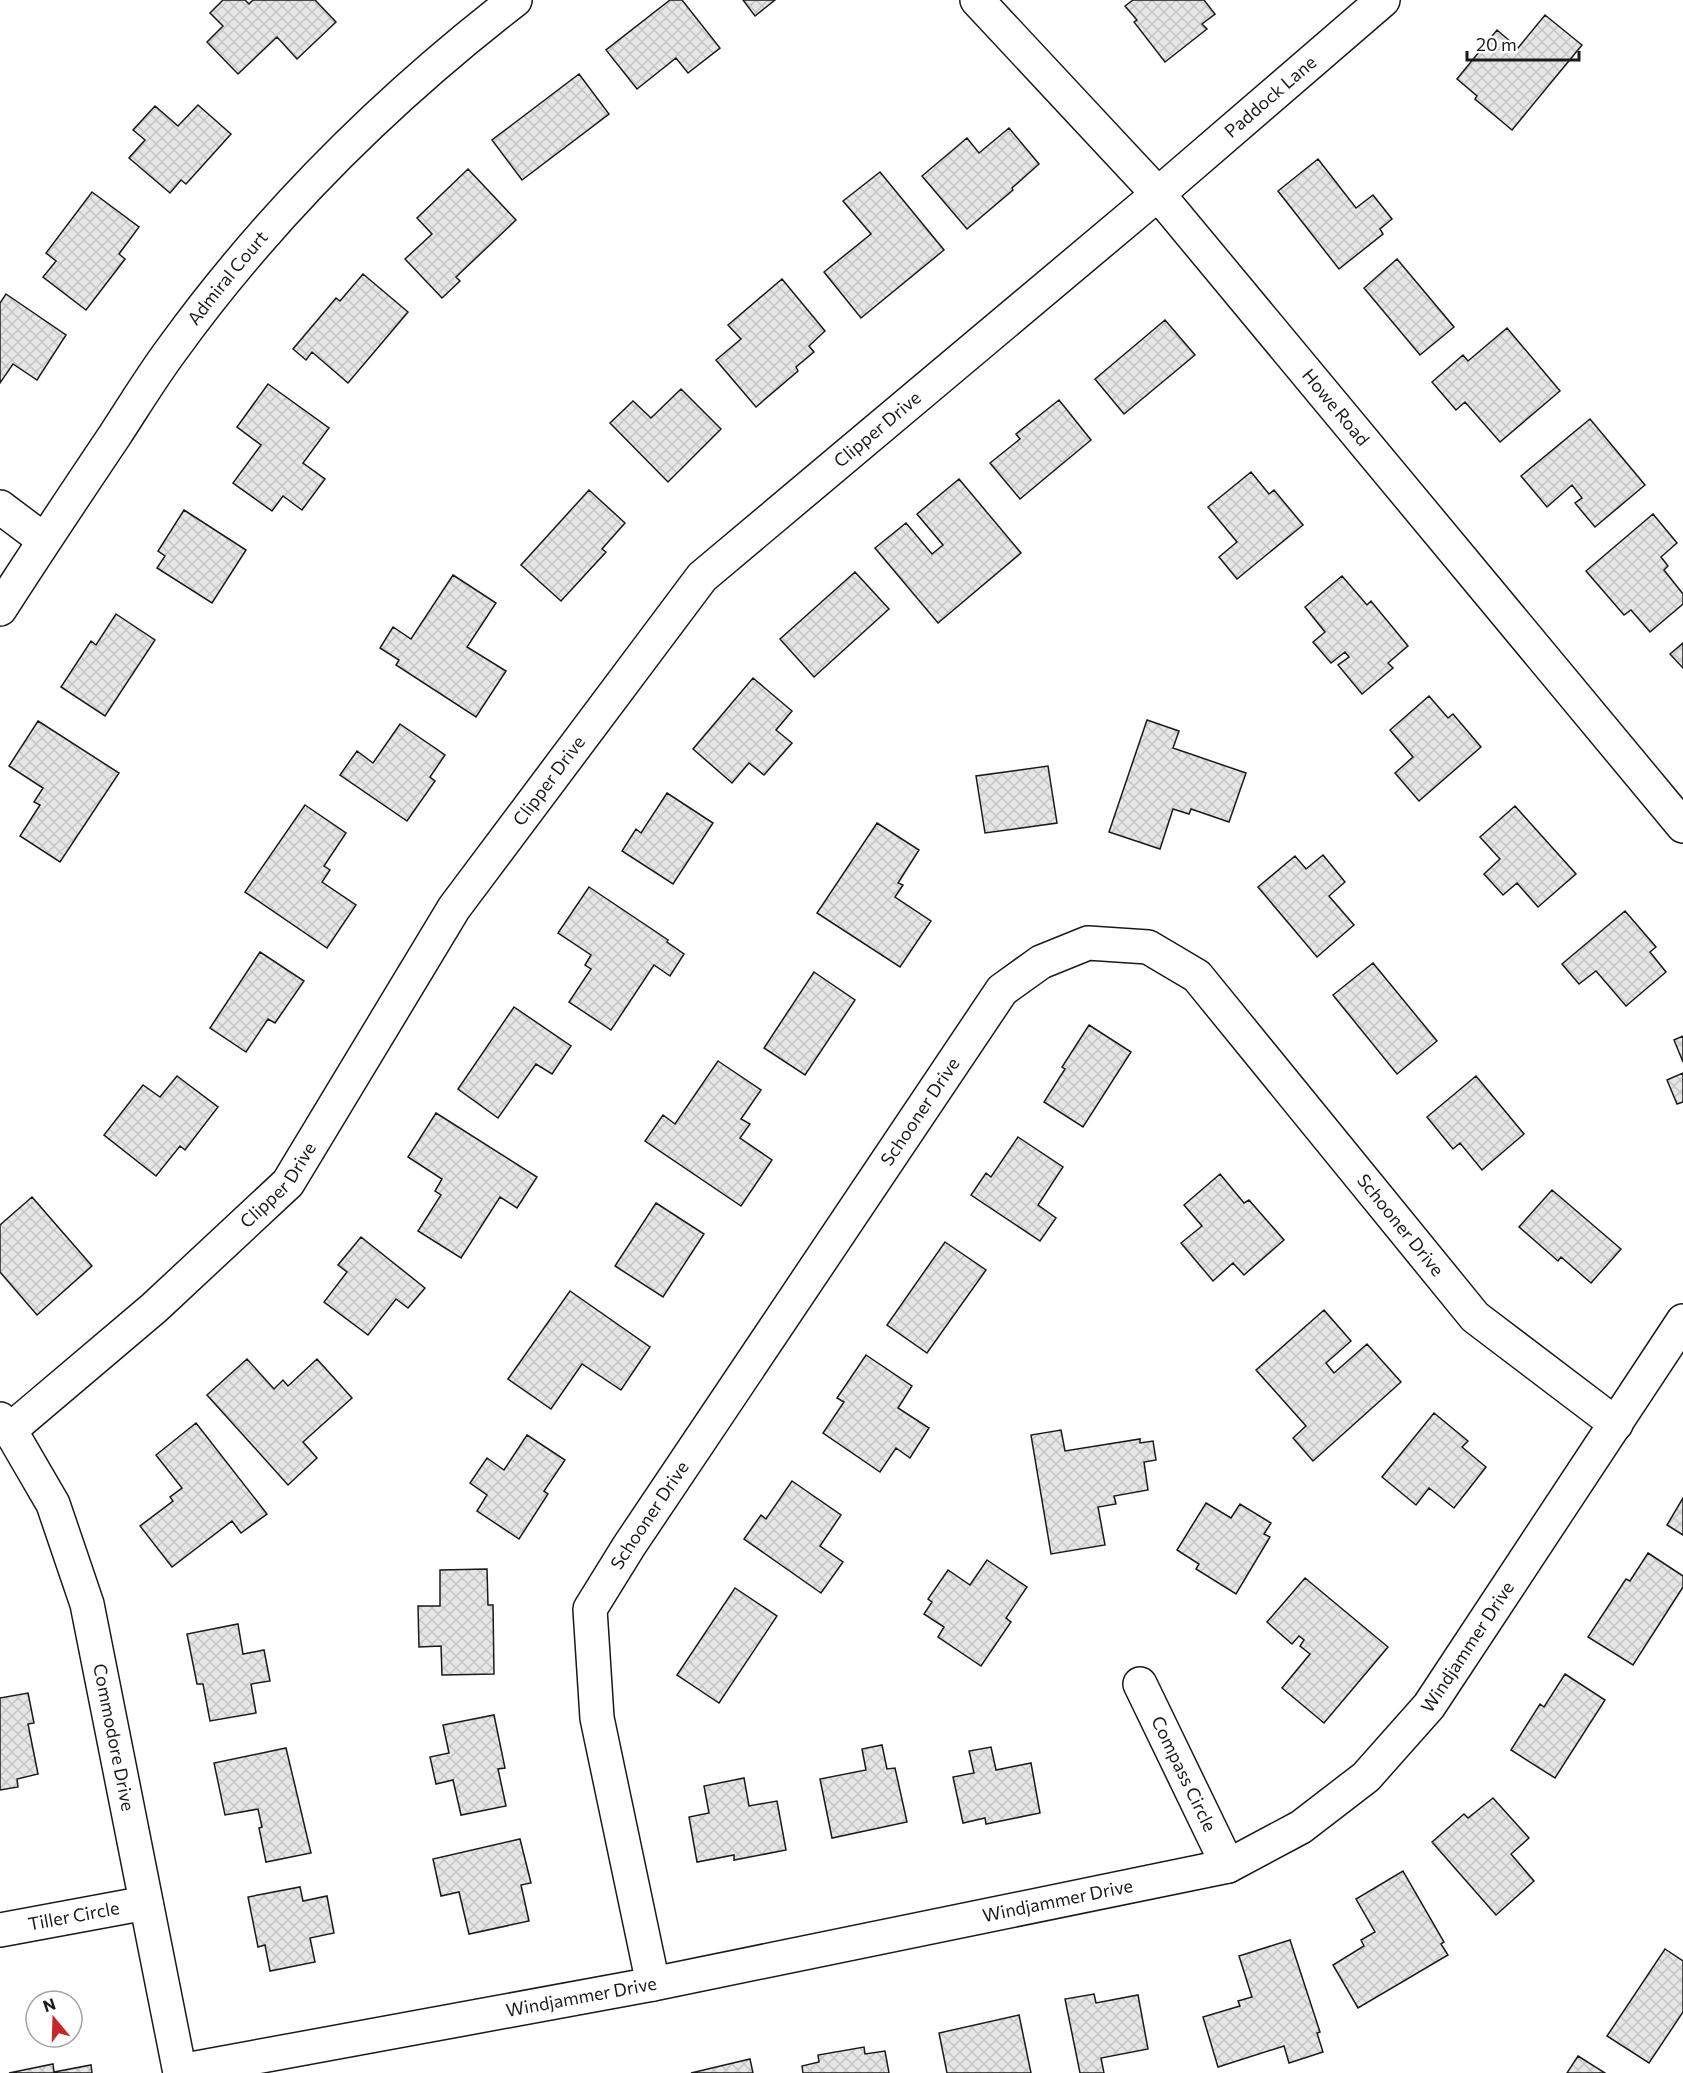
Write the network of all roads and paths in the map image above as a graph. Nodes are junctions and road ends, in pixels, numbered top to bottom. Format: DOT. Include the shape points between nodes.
graph roads {
  1 [pos="514,0"];
  2 [pos="977,0"];
  3 [pos="1383,0"];
  4 [pos="1158,194"];
  5 [pos="0,507"];
  6 [pos="44,540"];
  7 [pos="0,609"];
  8 [pos="1683,826"];
  9 [pos="1683,1321"];
  10 [pos="5,1424"];
  11 [pos="1616,1424"];
  12 [pos="1140,1684"];
  13 [pos="1228,1866"];
  14 [pos="146,1903"];
  15 [pos="0,1930"];
  16 [pos="653,1984"];
  17 [pos="180,2072"];
  1 -- 6 [label="street, Admiral Court" via="386,110 308,187 239,265 173,348"];
  2 -- 4 [label="street, Howe Road"];
  3 -- 4 [label="street, Paddock Lane"];
  4 -- 8 [label="street, Howe Road"];
  4 -- 10 [label="street, Clipper Drive" via="702,576 454,908 288,1183 154,1308"];
  5 -- 6 [label="street"];
  6 -- 7 [label="street, Admiral Court"];
  9 -- 11 [label="street, Windjammer Drive"];
  10 -- 14 [label="street, Commodore Drive" via="53,1504 87,1604"];
  11 -- 13 [label="street, Windjammer Drive" via="1429,1706 1366,1777 1301,1827"];
  11 -- 16 [label="street, Schooner Drive" via="1475,1317 1197,975 1148,947 1088,943 1041,962 1002,990 590,1609 597,1718"];
  12 -- 13 [label="street, Compass Circle"];
  13 -- 16 [label="street, Windjammer Drive"];
  14 -- 15 [label="street, Tiller Circle"];
  14 -- 17 [label="street, Commodore Drive"];
  16 -- 17 [label="street, Windjammer Drive"];
}
